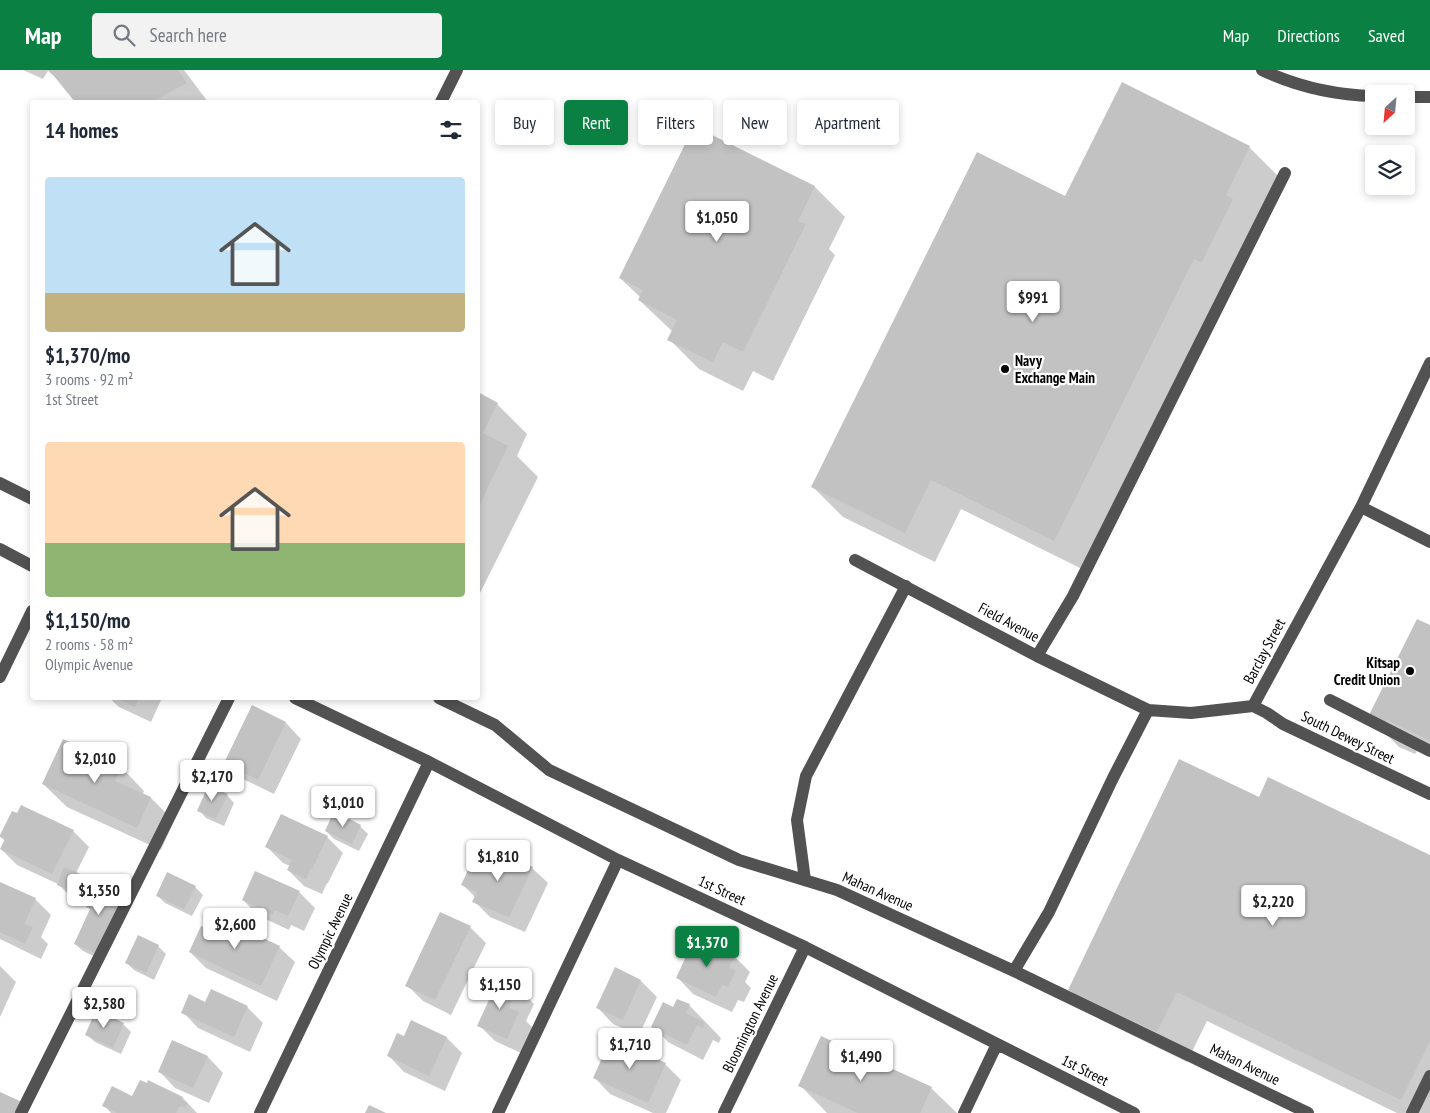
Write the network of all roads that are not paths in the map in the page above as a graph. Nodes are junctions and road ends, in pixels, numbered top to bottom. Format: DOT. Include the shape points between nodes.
graph roads {
  1 [pos="457,70"];
  2 [pos="1262,70"];
  3 [pos="1365,96"];
  4 [pos="1415,97"];
  5 [pos="1430,97"];
  6 [pos="442,100"];
  7 [pos="1285,173"];
  8 [pos="1430,363"];
  9 [pos="0,483"];
  10 [pos="30,498"];
  11 [pos="1361,507"];
  12 [pos="1430,542"];
  13 [pos="0,550"];
  14 [pos="856,560"];
  15 [pos="30,565"];
  16 [pos="906,586"];
  17 [pos="30,615"];
  18 [pos="1037,656"];
  19 [pos="0,677"];
  20 [pos="228,700"];
  21 [pos="299,700"];
  22 [pos="443,700"];
  23 [pos="1330,700"];
  24 [pos="1253,706"];
  25 [pos="1148,710"];
  26 [pos="1430,751"];
  27 [pos="429,762"];
  28 [pos="1430,794"];
  29 [pos="618,860"];
  30 [pos="806,880"];
  31 [pos="805,947"];
  32 [pos="1014,972"];
  33 [pos="997,1044"];
  34 [pos="1430,1076"];
  35 [pos="20,1113"];
  36 [pos="260,1113"];
  37 [pos="498,1113"];
  38 [pos="724,1113"];
  39 [pos="964,1113"];
  40 [pos="1134,1113"];
  41 [pos="1308,1113"];
  42 [pos="1412,1113"];
  1 -- 6 [label="street"];
  2 -- 3 [label="street" via="1308,88"];
  4 -- 5 [label="street"];
  7 -- 18 [label="street" via="1073,596"];
  8 -- 11 [label="street, Barclay Street"];
  9 -- 10 [label="street"];
  11 -- 12 [label="street"];
  11 -- 24 [label="street, Barclay Street"];
  13 -- 15 [label="street"];
  14 -- 16 [label="street, Field Avenue"];
  16 -- 18 [label="street, Field Avenue"];
  16 -- 30 [label="street" via="806,776 797,820"];
  17 -- 19 [label="street"];
  18 -- 25 [label="street, Field Avenue"];
  20 -- 35 [label="street"];
  21 -- 27 [label="street, 1st Street"];
  22 -- 30 [label="street, Mahan Avenue" via="494,725 549,770 739,860"];
  23 -- 26 [label="street"];
  24 -- 25 [label="street, Barclay Street" via="1191,713"];
  24 -- 28 [label="street, South Dewey Street" via="1283,724"];
  25 -- 32 [label="street" via="1048,912"];
  27 -- 29 [label="street, 1st Street"];
  27 -- 36 [label="street, Olympic Avenue"];
  29 -- 31 [label="street, 1st Street"];
  29 -- 37 [label="street"];
  30 -- 32 [label="street, Mahan Avenue" via="838,890"];
  31 -- 33 [label="street, 1st Street"];
  31 -- 38 [label="street, Bloomington Avenue"];
  32 -- 41 [label="street, Mahan Avenue"];
  33 -- 39 [label="street"];
  33 -- 40 [label="street, 1st Street"];
  34 -- 42 [label="street"];
}
